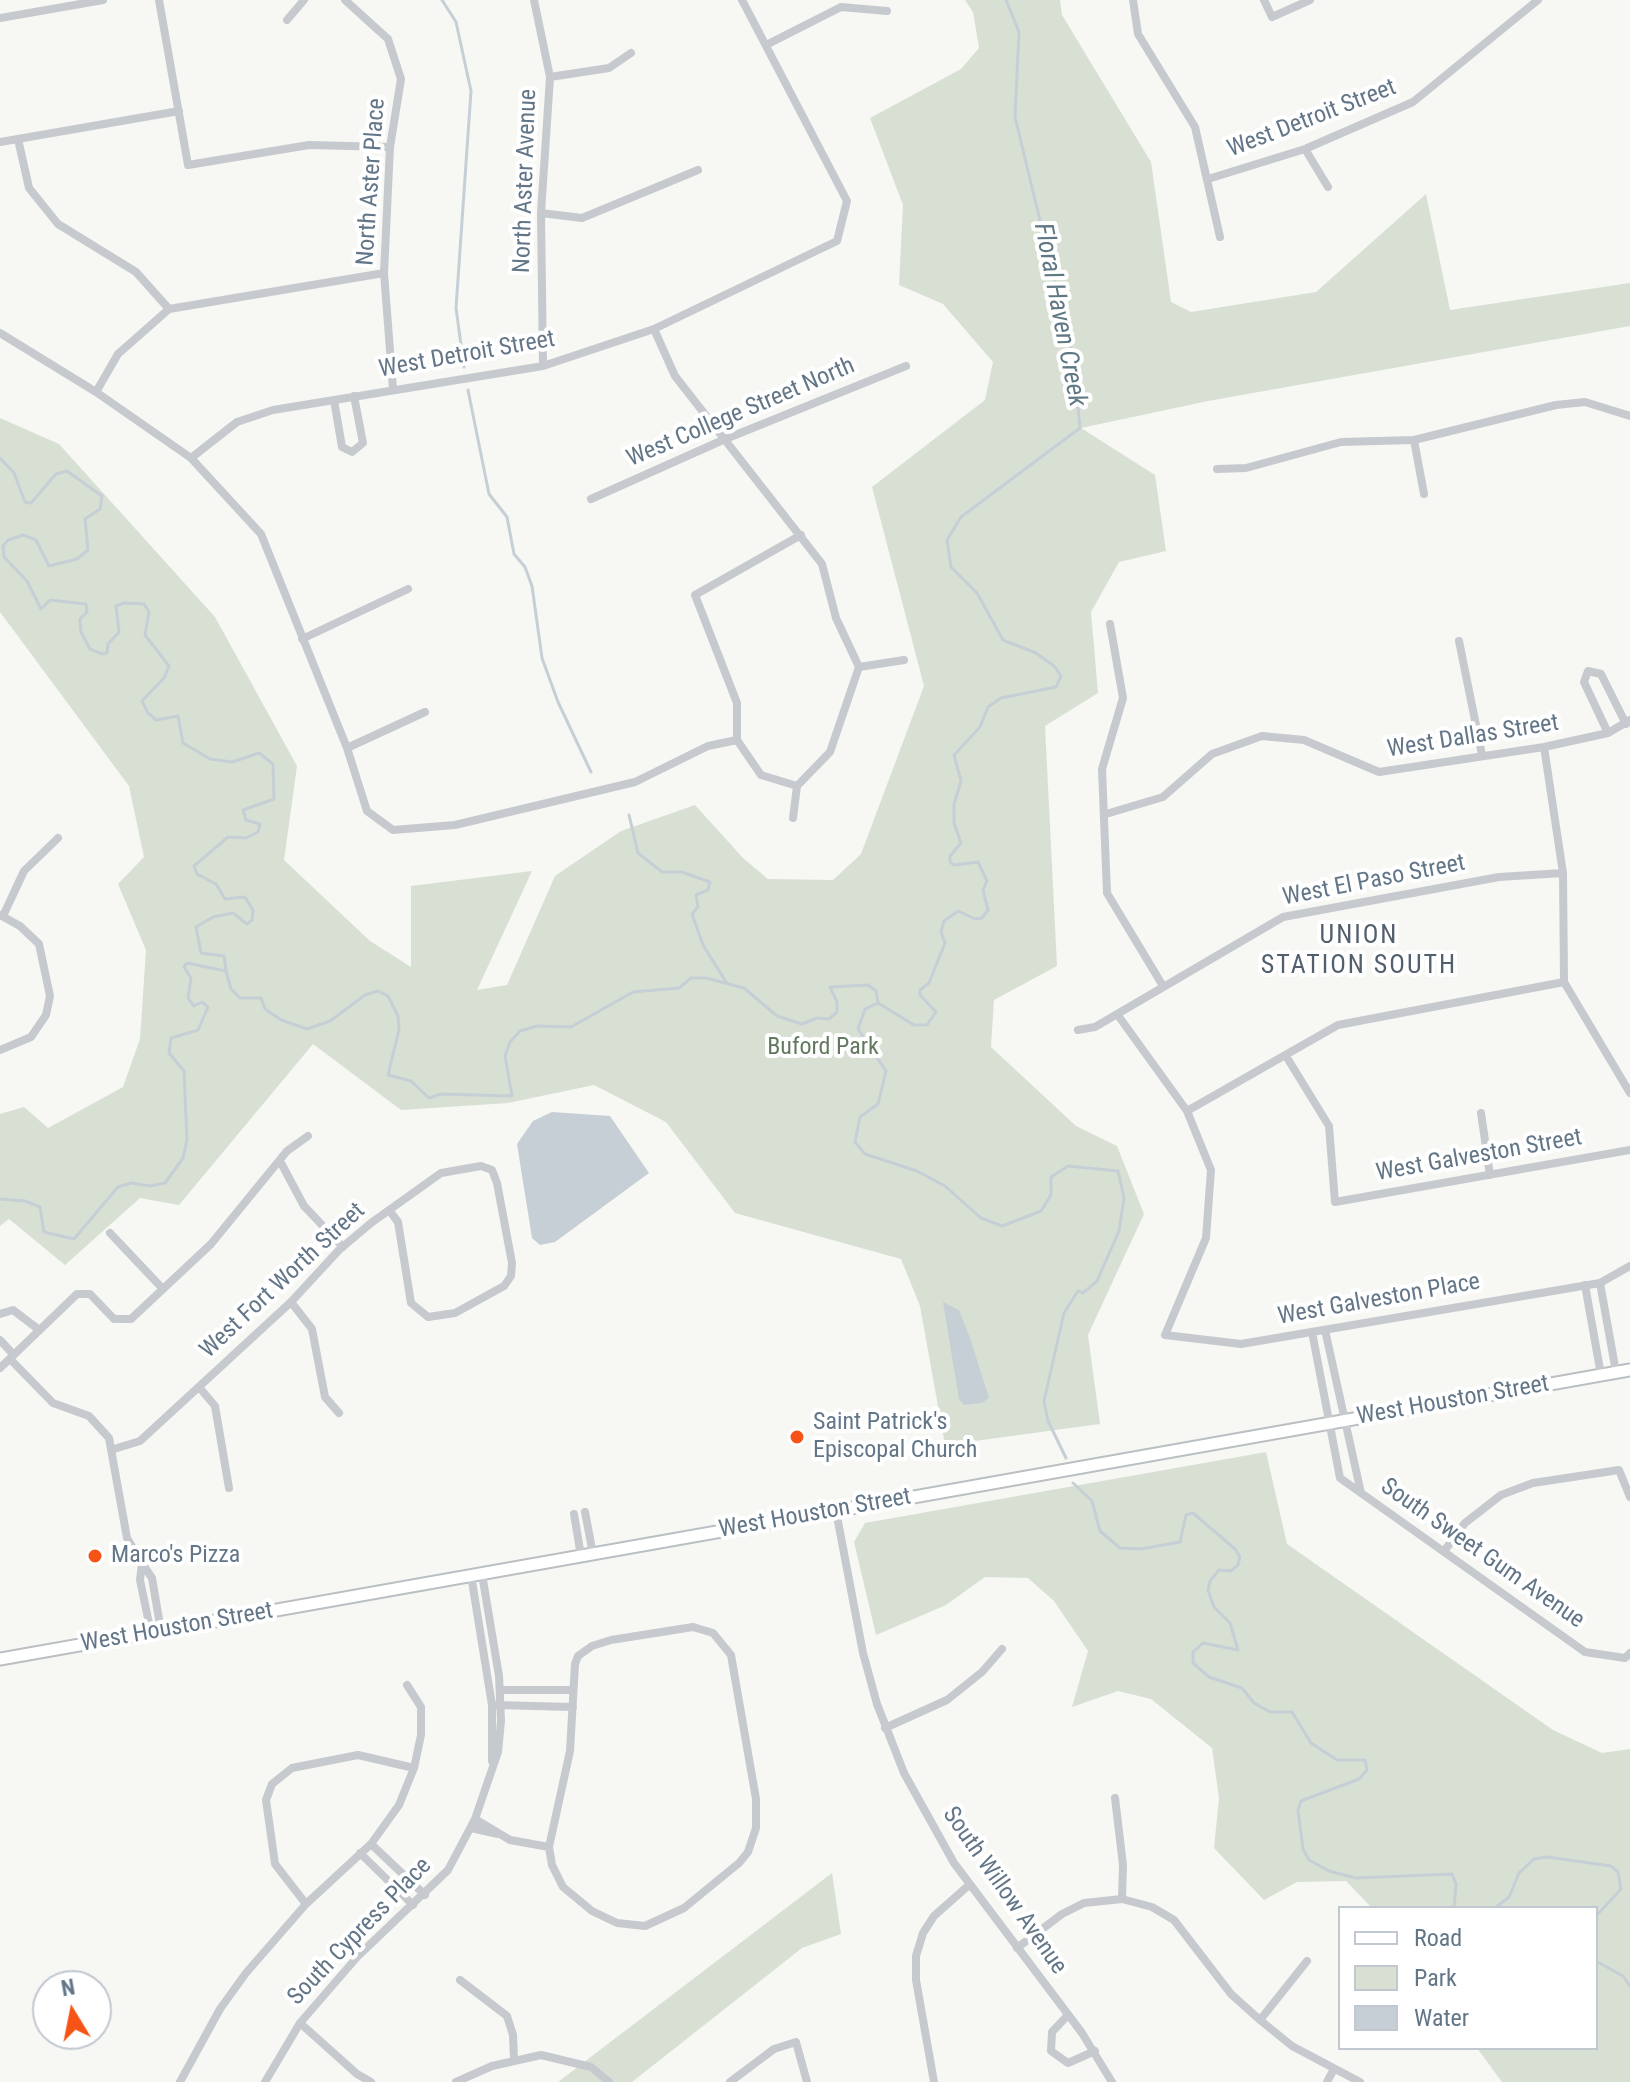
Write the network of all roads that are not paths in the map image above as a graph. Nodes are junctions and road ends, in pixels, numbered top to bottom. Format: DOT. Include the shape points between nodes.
graph roads {
  1 [pos="103,0"];
  2 [pos="159,0"];
  3 [pos="304,0"];
  4 [pos="345,0"];
  5 [pos="534,0"];
  6 [pos="742,0"];
  7 [pos="1133,0"];
  8 [pos="1264,0"];
  9 [pos="1310,0"];
  10 [pos="1538,0"];
  11 [pos="887,11"];
  12 [pos="0,18"];
  13 [pos="287,20"];
  14 [pos="768,44"];
  15 [pos="631,53"];
  16 [pos="550,77"];
  17 [pos="179,111"];
  18 [pos="18,139"];
  19 [pos="0,142"];
  20 [pos="390,147"];
  21 [pos="1305,149"];
  22 [pos="698,170"];
  23 [pos="1208,179"];
  24 [pos="1328,187"];
  25 [pos="541,213"];
  26 [pos="1220,237"];
  27 [pos="384,273"];
  28 [pos="169,309"];
  29 [pos="654,329"];
  30 [pos="0,333"];
  31 [pos="543,366"];
  32 [pos="906,366"];
  33 [pos="393,389"];
  34 [pos="96,392"];
  35 [pos="354,396"];
  36 [pos="334,400"];
  37 [pos="1630,416"];
  38 [pos="723,440"];
  39 [pos="1414,440"];
  40 [pos="191,458"];
  41 [pos="1217,469"];
  42 [pos="1424,494"];
  43 [pos="591,499"];
  44 [pos="801,535"];
  45 [pos="408,589"];
  46 [pos="1110,624"];
  47 [pos="302,639"];
  48 [pos="1459,641"];
  49 [pos="904,660"];
  50 [pos="859,667"];
  51 [pos="425,712"];
  52 [pos="1628,722"];
  53 [pos="1608,733"];
  54 [pos="737,740"];
  55 [pos="1544,747"];
  56 [pos="347,748"];
  57 [pos="1482,755"];
  58 [pos="797,786"];
  59 [pos="1106,814"];
  60 [pos="793,818"];
  61 [pos="58,838"];
  62 [pos="1563,873"];
  63 [pos="1,916"];
  64 [pos="1564,982"];
  65 [pos="1163,986"];
  66 [pos="1117,1014"];
  67 [pos="1078,1030"];
  68 [pos="0,1050"];
  69 [pos="1286,1056"];
  70 [pos="1630,1093"];
  71 [pos="1187,1111"];
  72 [pos="1481,1113"];
  73 [pos="308,1136"];
  74 [pos="1630,1150"];
  75 [pos="280,1161"];
  76 [pos="1490,1175"];
  77 [pos="389,1210"];
  78 [pos="110,1233"];
  79 [pos="343,1247"];
  80 [pos="1630,1266"];
  81 [pos="1600,1283"];
  82 [pos="1585,1285"];
  83 [pos="162,1288"];
  84 [pos="291,1302"];
  85 [pos="0,1314"];
  86 [pos="38,1329"];
  87 [pos="1325,1330"];
  88 [pos="1312,1332"];
  89 [pos="0,1340"];
  90 [pos="12,1356"];
  91 [pos="0,1368"];
  92 [pos="1630,1370"];
  93 [pos="1616,1372"];
  94 [pos="1601,1375"];
  95 [pos="199,1387"];
  96 [pos="339,1413"];
  97 [pos="1345,1421"];
  98 [pos="1328,1424"];
  99 [pos="114,1449"];
  100 [pos="229,1488"];
  101 [pos="1361,1493"];
  102 [pos="1630,1497"];
  103 [pos="836,1511"];
  104 [pos="585,1512"];
  105 [pos="574,1514"];
  106 [pos="1445,1550"];
  107 [pos="587,1555"];
  108 [pos="142,1563"];
  109 [pos="476,1574"];
  110 [pos="153,1585"];
  111 [pos="142,1587"];
  112 [pos="156,1632"];
  113 [pos="1002,1649"];
  114 [pos="1628,1656"];
  115 [pos="0,1659"];
  116 [pos="407,1685"];
  117 [pos="523,1689"];
  118 [pos="500,1690"];
  119 [pos="573,1690"];
  120 [pos="523,1704"];
  121 [pos="496,1705"];
  122 [pos="573,1707"];
  123 [pos="885,1728"];
  124 [pos="414,1768"];
  125 [pos="1115,1798"];
  126 [pos="473,1824"];
  127 [pos="371,1844"];
  128 [pos="549,1847"];
  129 [pos="360,1853"];
  130 [pos="969,1885"];
  131 [pos="425,1895"];
  132 [pos="1122,1899"];
  133 [pos="306,1904"];
  134 [pos="413,1905"];
  135 [pos="1017,1948"];
  136 [pos="1307,1961"];
  137 [pos="460,1980"];
  138 [pos="1068,2015"];
  139 [pos="1260,2020"];
  140 [pos="300,2023"];
  141 [pos="1095,2051"];
  142 [pos="514,2059"];
  143 [pos="1334,2069"];
  144 [pos="357,2074"];
  145 [pos="180,2082"];
  146 [pos="265,2082"];
  147 [pos="349,2082"];
  148 [pos="371,2082"];
  149 [pos="456,2082"];
  150 [pos="609,2082"];
  151 [pos="730,2082"];
  152 [pos="807,2082"];
  153 [pos="934,2082"];
  154 [pos="1112,2082"];
  155 [pos="1327,2082"];
  156 [pos="1360,2082"];
  1 -- 12 [label="street"];
  2 -- 17 [label="street"];
  3 -- 13 [label="street"];
  4 -- 20 [label="street, North Aster Place" via="388,39 401,79"];
  5 -- 16 [label="street, North Aster Avenue"];
  6 -- 14 [label="street"];
  7 -- 23 [label="street" via="1138,34 1195,127"];
  8 -- 9 [label="street" via="1272,17"];
  10 -- 21 [label="street, West Detroit Street" via="1413,102"];
  11 -- 14 [label="street" via="841,7"];
  14 -- 29 [label="street, West Detroit Street" via="847,201 837,241"];
  15 -- 16 [label="street" via="609,68"];
  16 -- 25 [label="street, North Aster Avenue"];
  17 -- 18 [label="street"];
  17 -- 20 [label="street" via="188,165 309,145"];
  18 -- 19 [label="street"];
  18 -- 28 [label="street" via="29,188 58,224 136,272"];
  20 -- 27 [label="street, North Aster Place"];
  21 -- 23 [label="street, West Detroit Street"];
  21 -- 24 [label="street"];
  22 -- 25 [label="street" via="582,218"];
  23 -- 26 [label="street"];
  25 -- 31 [label="street, North Aster Avenue"];
  27 -- 28 [label="street"];
  27 -- 33 [label="street, North Aster Place"];
  28 -- 34 [label="street" via="118,354"];
  29 -- 31 [label="street, West Detroit Street"];
  29 -- 38 [label="street" via="675,376"];
  30 -- 34 [label="street"];
  31 -- 33 [label="street, West Detroit Street"];
  32 -- 38 [label="street, West College Street North"];
  33 -- 35 [label="street, West Detroit Street"];
  34 -- 40 [label="street"];
  35 -- 36 [label="street, West Detroit Street"];
  35 -- 36 [label="street" via="363,443 352,452 342,447"];
  36 -- 40 [label="street, West Detroit Street" via="237,422"];
  37 -- 39 [label="street" via="1585,402 1556,405"];
  38 -- 43 [label="street, West College Street North"];
  38 -- 44 [label="street"];
  39 -- 41 [label="street" via="1341,442 1246,468"];
  39 -- 42 [label="street"];
  40 -- 47 [label="street" via="261,534"];
  44 -- 50 [label="street" via="822,564 836,618"];
  44 -- 54 [label="street" via="695,595 737,703"];
  45 -- 47 [label="street"];
  46 -- 59 [label="street" via="1123,698 1102,769"];
  47 -- 56 [label="street"];
  48 -- 57 [label="street"];
  49 -- 50 [label="street"];
  50 -- 58 [label="street" via="830,752"];
  51 -- 56 [label="street"];
  52 -- 53 [label="street, West Dallas Street"];
  52 -- 53 [label="street" via="1601,674 1588,671 1584,682"];
  53 -- 55 [label="street, West Dallas Street"];
  54 -- 56 [label="street" via="708,746 635,782 455,825 393,830 367,811"];
  54 -- 58 [label="street" via="761,775"];
  55 -- 57 [label="street, West Dallas Street"];
  55 -- 62 [label="street"];
  57 -- 59 [label="street, West Dallas Street" via="1379,772 1304,740 1262,736 1212,754 1163,797"];
  58 -- 60 [label="street"];
  59 -- 65 [label="street" via="1107,893"];
  61 -- 63 [label="street" via="24,871"];
  62 -- 64 [label="street"];
  62 -- 65 [label="street, West El Paso Street" via="1499,877 1283,917"];
  63 -- 68 [label="street" via="34,937 49,1003 31,1037"];
  64 -- 69 [label="street" via="1338,1025"];
  64 -- 70 [label="street"];
  65 -- 66 [label="street, West El Paso Street"];
  66 -- 67 [label="street, West El Paso Street"];
  66 -- 71 [label="street"];
  69 -- 71 [label="street"];
  69 -- 76 [label="street, West Galveston Street" via="1329,1126 1335,1202"];
  71 -- 88 [label="street, West Galveston Place" via="1211,1170 1206,1238 1165,1335 1241,1344"];
  72 -- 76 [label="street"];
  73 -- 75 [label="street"];
  74 -- 76 [label="street, West Galveston Street"];
  75 -- 79 [label="street" via="304,1206"];
  75 -- 83 [label="street" via="235,1218"];
  77 -- 77 [label="street, West Fort Worth Street" via="398,1222 411,1303 428,1317 455,1313 504,1286 511,1276 492,1170 481,1166 441,1173"];
  77 -- 79 [label="street, West Fort Worth Street"];
  78 -- 83 [label="street"];
  79 -- 84 [label="street, West Fort Worth Street"];
  80 -- 81 [label="street"];
  81 -- 82 [label="street, West Galveston Place"];
  81 -- 93 [label="street"];
  82 -- 87 [label="street, West Galveston Place"];
  82 -- 94 [label="street"];
  83 -- 86 [label="street" via="124,1321 114,1319 90,1294 77,1294"];
  84 -- 95 [label="street, West Fort Worth Street"];
  84 -- 96 [label="street" via="312,1329 325,1397"];
  85 -- 86 [label="street" via="13,1310"];
  86 -- 90 [label="street"];
  87 -- 88 [label="street, West Galveston Place"];
  87 -- 97 [label="street, South Sweet Gum Avenue"];
  88 -- 98 [label="street, South Sweet Gum Avenue"];
  89 -- 90 [label="street"];
  90 -- 91 [label="street"];
  90 -- 99 [label="street" via="53,1403 97,1422"];
  92 -- 93 [label="main road, West Houston Street"];
  93 -- 94 [label="main road, West Houston Street"];
  94 -- 97 [label="main road, West Houston Street"];
  95 -- 99 [label="street, West Fort Worth Street" via="140,1441"];
  95 -- 100 [label="street" via="215,1406"];
  97 -- 98 [label="main road, West Houston Street"];
  97 -- 101 [label="street, South Sweet Gum Avenue"];
  98 -- 101 [label="street, South Sweet Gum Avenue" via="1340,1478"];
  98 -- 103 [label="main road, West Houston Street"];
  99 -- 108 [label="street" via="127,1538"];
  101 -- 106 [label="street, South Sweet Gum Avenue"];
  102 -- 106 [label="street" via="1619,1470 1533,1483 1501,1495 1465,1523"];
  103 -- 107 [label="main road, West Houston Street"];
  103 -- 123 [label="street, South Willow Avenue" via="860,1642"];
  104 -- 107 [label="street"];
  105 -- 107 [label="street"];
  106 -- 114 [label="street, South Sweet Gum Avenue" via="1585,1652"];
  107 -- 109 [label="main road, West Houston Street"];
  108 -- 110 [label="street"];
  108 -- 111 [label="street"];
  109 -- 112 [label="main road, West Houston Street"];
  109 -- 118 [label="street, South Cypress Place"];
  109 -- 121 [label="street, South Cypress Place"];
  110 -- 111 [label="street"];
  110 -- 112 [label="street"];
  111 -- 112 [label="street"];
  112 -- 115 [label="main road, West Houston Street"];
  113 -- 123 [label="street" via="947,1700"];
  116 -- 124 [label="street" via="421,1707"];
  117 -- 118 [label="street"];
  117 -- 119 [label="street"];
  117 -- 120 [label="street"];
  118 -- 121 [label="street, South Cypress Place"];
  119 -- 122 [label="street"];
  119 -- 128 [label="street" via="578,1656 611,1640 693,1627 713,1633 731,1655 758,1815 748,1852 726,1877 673,1916 645,1926 604,1919 574,1897 558,1877"];
  120 -- 121 [label="street"];
  120 -- 122 [label="street"];
  121 -- 126 [label="street, South Cypress Place" via="492,1762"];
  122 -- 128 [label="street" via="566,1775"];
  123 -- 130 [label="street, South Willow Avenue" via="925,1813"];
  124 -- 127 [label="street" via="399,1805"];
  124 -- 133 [label="street" via="358,1755 292,1768 272,1784 266,1815 275,1864"];
  125 -- 132 [label="street"];
  126 -- 128 [label="street" via="522,1844"];
  126 -- 131 [label="street, South Cypress Place" via="448,1870"];
  127 -- 129 [label="street"];
  127 -- 131 [label="street"];
  129 -- 133 [label="street"];
  129 -- 134 [label="street"];
  130 -- 135 [label="street, South Willow Avenue"];
  130 -- 153 [label="street" via="934,1916 916,1956"];
  131 -- 134 [label="street, South Cypress Place"];
  132 -- 135 [label="street" via="1078,1905"];
  132 -- 139 [label="street" via="1174,1920 1231,1994"];
  133 -- 145 [label="street" via="229,1997"];
  134 -- 140 [label="street, South Cypress Place" via="358,1956"];
  135 -- 138 [label="street, South Willow Avenue"];
  136 -- 139 [label="street"];
  137 -- 142 [label="street" via="507,2016"];
  138 -- 141 [label="street, South Willow Avenue"];
  138 -- 141 [label="street" via="1052,2032 1051,2051 1068,2063"];
  139 -- 143 [label="street" via="1292,2046"];
  140 -- 144 [label="street"];
  140 -- 146 [label="street, South Cypress Place"];
  141 -- 154 [label="street, South Willow Avenue"];
  142 -- 149 [label="street"];
  142 -- 150 [label="street" via="541,2055 575,2061"];
  143 -- 155 [label="street"];
  143 -- 156 [label="street"];
  144 -- 147 [label="street"];
  144 -- 148 [label="street"];
  151 -- 152 [label="street" via="774,2049 796,2042"];
}
